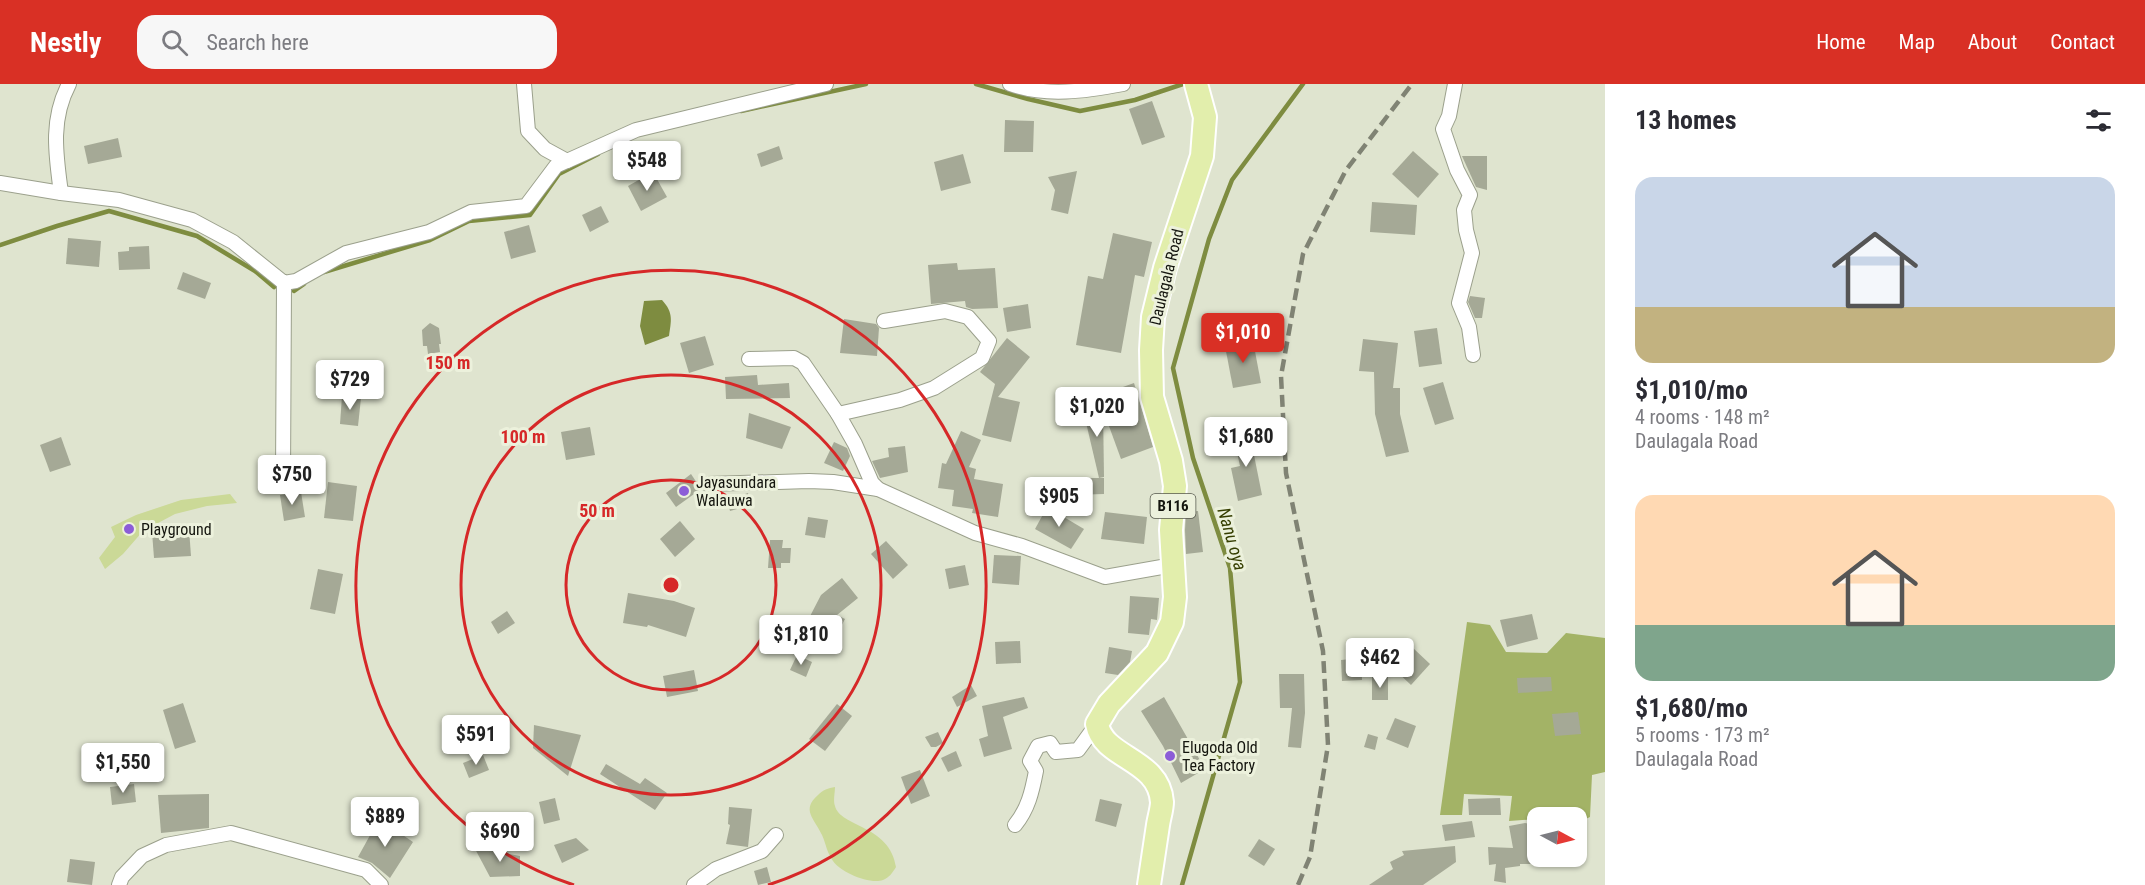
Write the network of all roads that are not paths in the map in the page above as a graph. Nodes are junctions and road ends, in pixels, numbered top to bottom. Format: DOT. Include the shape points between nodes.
graph roads {
  1 [pos="69,84"];
  2 [pos="524,84"];
  3 [pos="826,84"];
  4 [pos="1010,84"];
  5 [pos="1124,84"];
  6 [pos="1196,84"];
  7 [pos="1455,84"];
  8 [pos="567,160"];
  9 [pos="0,183"];
  10 [pos="61,193"];
  11 [pos="284,283"];
  12 [pos="884,321"];
  13 [pos="1473,355"];
  14 [pos="749,359"];
  15 [pos="838,414"];
  16 [pos="283,477"];
  17 [pos="708,484"];
  18 [pos="878,489"];
  19 [pos="1173,565"];
  20 [pos="1097,724"];
  21 [pos="1015,825"];
  22 [pos="776,835"];
  23 [pos="119,885"];
  24 [pos="381,885"];
  25 [pos="694,885"];
  26 [pos="1149,885"];
  1 -- 10 [label="street" via="55,127"];
  2 -- 8 [label="street" via="528,131 544,149"];
  3 -- 8 [label="street" via="636,130"];
  4 -- 5 [label="street" via="1041,92"];
  6 -- 19 [label="main road, Daulagala Road / B116" via="1205,117 1202,156 1165,268 1153,317 1151,350 1152,398 1175,486"];
  7 -- 13 [label="street" via="1443,129 1470,195 1464,210 1472,253 1459,303 1469,327"];
  8 -- 11 [label="street" via="556,166 526,206 471,212 429,232 346,253 296,281"];
  9 -- 10 [label="street"];
  10 -- 11 [label="street" via="119,200 192,220 234,242"];
  11 -- 16 [label="street"];
  12 -- 15 [label="street" via="945,311 968,317 989,341 982,358 934,388"];
  14 -- 15 [label="street" via="794,358 803,363"];
  15 -- 18 [label="street"];
  17 -- 18 [label="street" via="801,481"];
  18 -- 19 [label="street" via="975,533 1105,577"];
  19 -- 20 [label="main road, Daulagala Road / B116" via="1175,597 1165,639 1157,653 1109,704"];
  20 -- 21 [label="street" via="1078,750 1056,752 1050,743 1038,746 1030,761 1036,771 1026,812"];
  20 -- 26 [label="main road" via="1102,739 1145,768 1162,802"];
  22 -- 25 [label="street" via="762,851 716,869"];
  23 -- 24 [label="street" via="142,856 166,845 231,833 366,870"];
}
